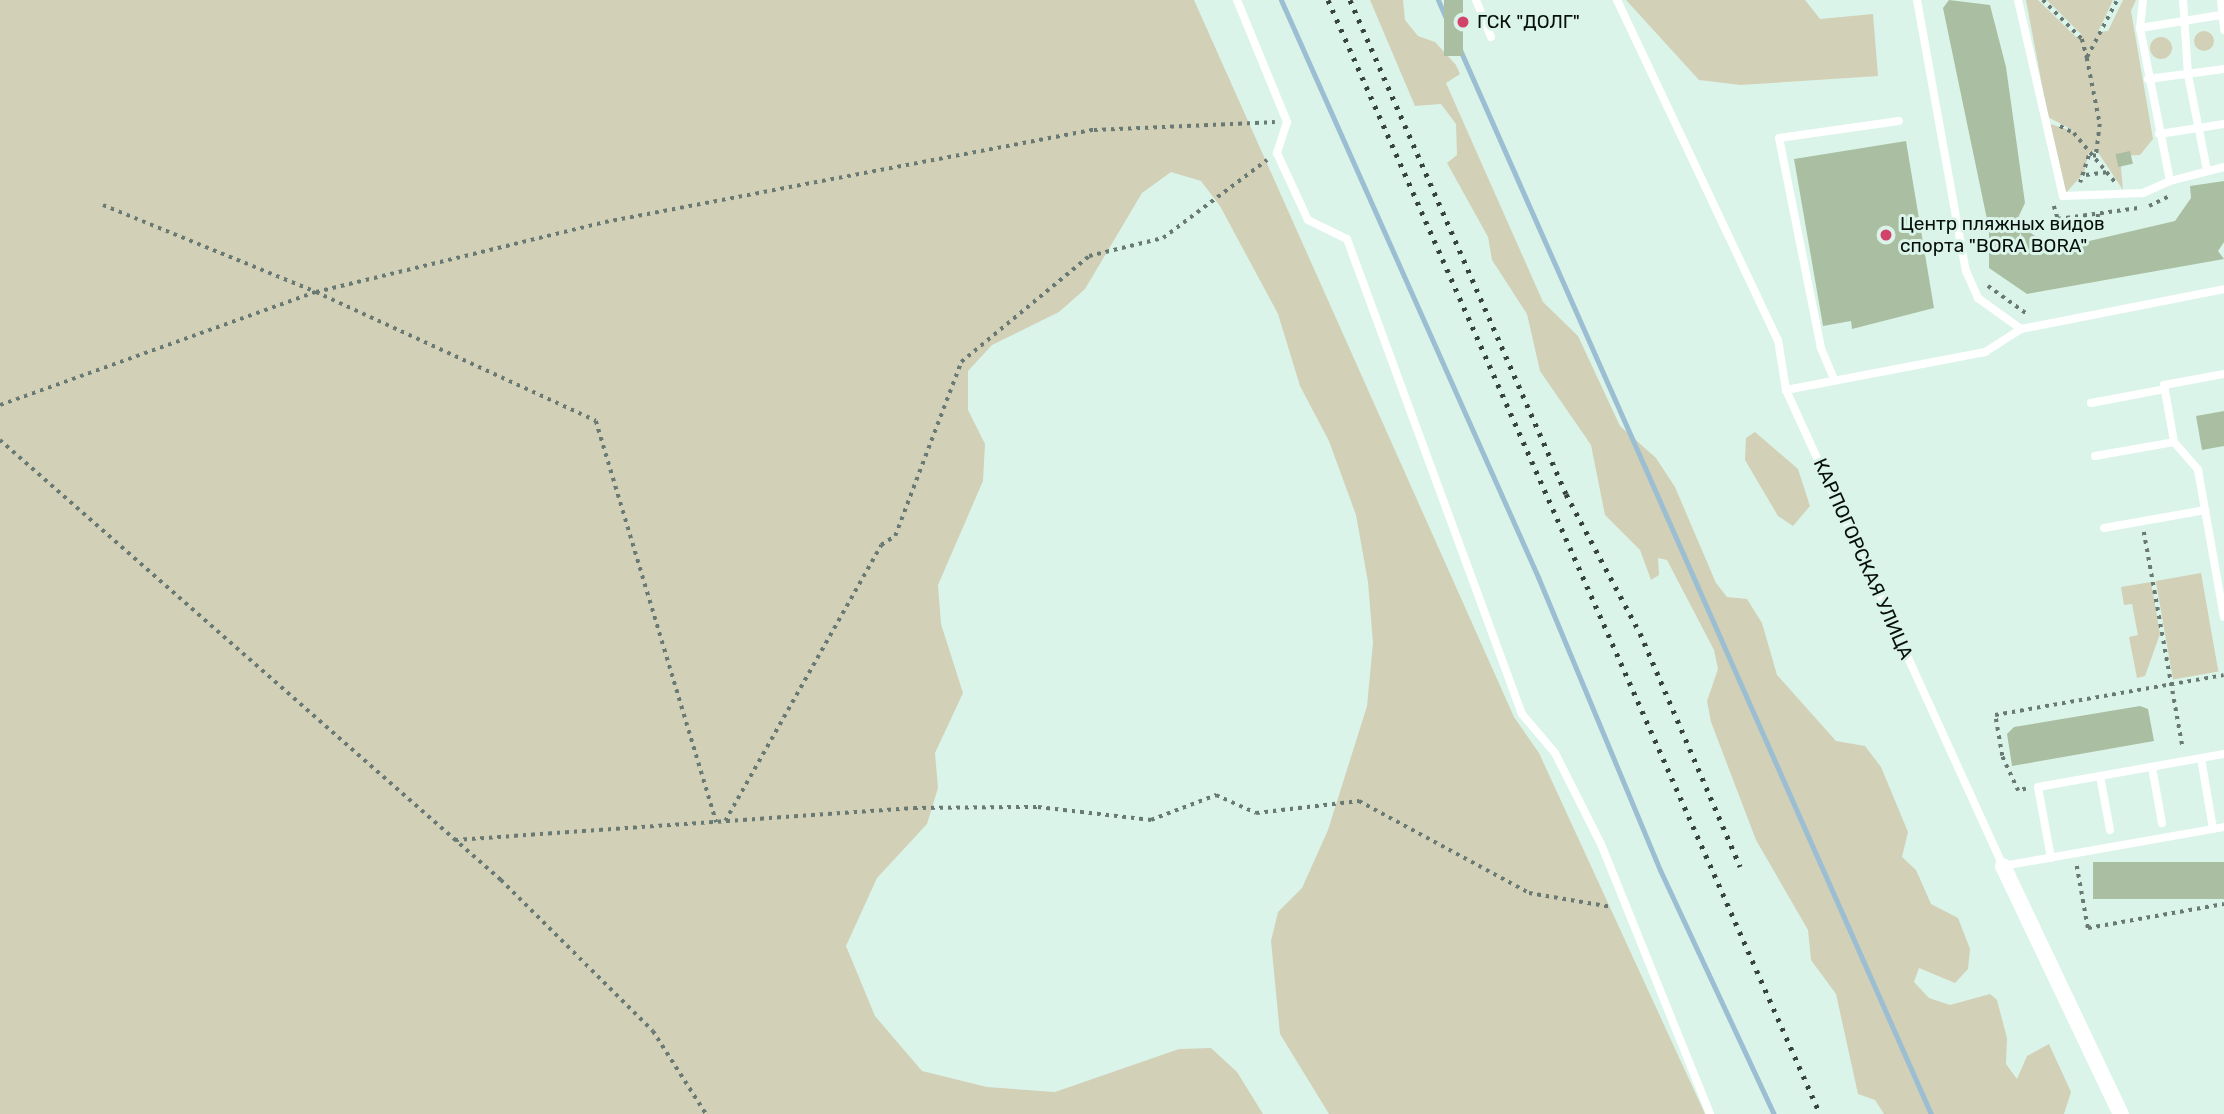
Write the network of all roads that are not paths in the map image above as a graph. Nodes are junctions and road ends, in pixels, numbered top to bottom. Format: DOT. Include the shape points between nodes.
graph roads {
  1 [pos="1237,0"];
  2 [pos="1476,0"];
  3 [pos="1617,0"];
  4 [pos="1917,0"];
  5 [pos="2018,0"];
  6 [pos="2143,0"];
  7 [pos="2183,0"];
  8 [pos="2221,0"];
  9 [pos="2221,15"];
  10 [pos="2187,21"];
  11 [pos="2140,28"];
  12 [pos="2224,30"];
  13 [pos="1491,37"];
  14 [pos="2224,69"];
  15 [pos="2188,75"];
  16 [pos="2148,79"];
  17 [pos="1899,121"];
  18 [pos="2224,124"];
  19 [pos="2199,128"];
  20 [pos="2159,134"];
  21 [pos="2224,167"];
  22 [pos="2207,170"];
  23 [pos="2170,180"];
  24 [pos="2224,289"];
  25 [pos="2021,329"];
  26 [pos="2224,374"];
  27 [pos="1834,379"];
  28 [pos="2165,389"];
  29 [pos="1786,390"];
  30 [pos="2091,402"];
  31 [pos="2174,442"];
  32 [pos="2095,456"];
  33 [pos="2205,510"];
  34 [pos="2104,528"];
  35 [pos="2224,617"];
  36 [pos="2224,754"];
  37 [pos="2201,758"];
  38 [pos="2152,767"];
  39 [pos="2100,776"];
  40 [pos="2162,823"];
  41 [pos="2224,827"];
  42 [pos="2213,829"];
  43 [pos="2110,830"];
  44 [pos="2051,858"];
  45 [pos="2003,866"];
  46 [pos="1710,1114"];
  47 [pos="2122,1114"];
  1 -- 46 [label="lane" via="1287,122 1277,153 1308,220 1347,239 1521,714 1555,753 1628,909"];
  2 -- 13 [label="lane"];
  3 -- 29 [label="lane, КАРПОГОРСКАЯ УЛИЦА" via="1778,340"];
  4 -- 25 [label="lane" via="1966,271 1978,298"];
  5 -- 23 [label="lane" via="2063,196 2143,193"];
  6 -- 11 [label="lane"];
  7 -- 10 [label="lane"];
  8 -- 9 [label="lane"];
  9 -- 10 [label="lane"];
  9 -- 12 [label="lane"];
  10 -- 11 [label="lane"];
  10 -- 15 [label="lane"];
  11 -- 16 [label="lane"];
  14 -- 15 [label="lane"];
  15 -- 16 [label="lane"];
  15 -- 19 [label="lane"];
  16 -- 20 [label="lane"];
  17 -- 27 [label="lane" via="1779,138 1821,348"];
  18 -- 19 [label="lane"];
  19 -- 20 [label="lane"];
  19 -- 22 [label="lane"];
  20 -- 23 [label="lane"];
  21 -- 22 [label="lane"];
  22 -- 23 [label="lane"];
  24 -- 25 [label="lane"];
  25 -- 27 [label="lane" via="1985,352"];
  26 -- 28 [label="lane"];
  27 -- 29 [label="lane"];
  28 -- 30 [label="lane"];
  28 -- 31 [label="lane"];
  29 -- 45 [label="lane, КАРПОГОРСКАЯ УЛИЦА"];
  31 -- 32 [label="lane"];
  31 -- 33 [label="lane" via="2198,470"];
  33 -- 34 [label="lane"];
  33 -- 35 [label="lane"];
  36 -- 37 [label="lane"];
  37 -- 38 [label="lane"];
  37 -- 42 [label="lane"];
  38 -- 39 [label="lane"];
  38 -- 40 [label="lane"];
  39 -- 43 [label="lane"];
  39 -- 44 [label="lane" via="2038,787"];
  41 -- 42 [label="lane"];
  42 -- 44 [label="lane"];
  44 -- 45 [label="lane"];
  45 -- 47 [label="street, КАРПОГОРСКАЯ УЛИЦА"];
}
